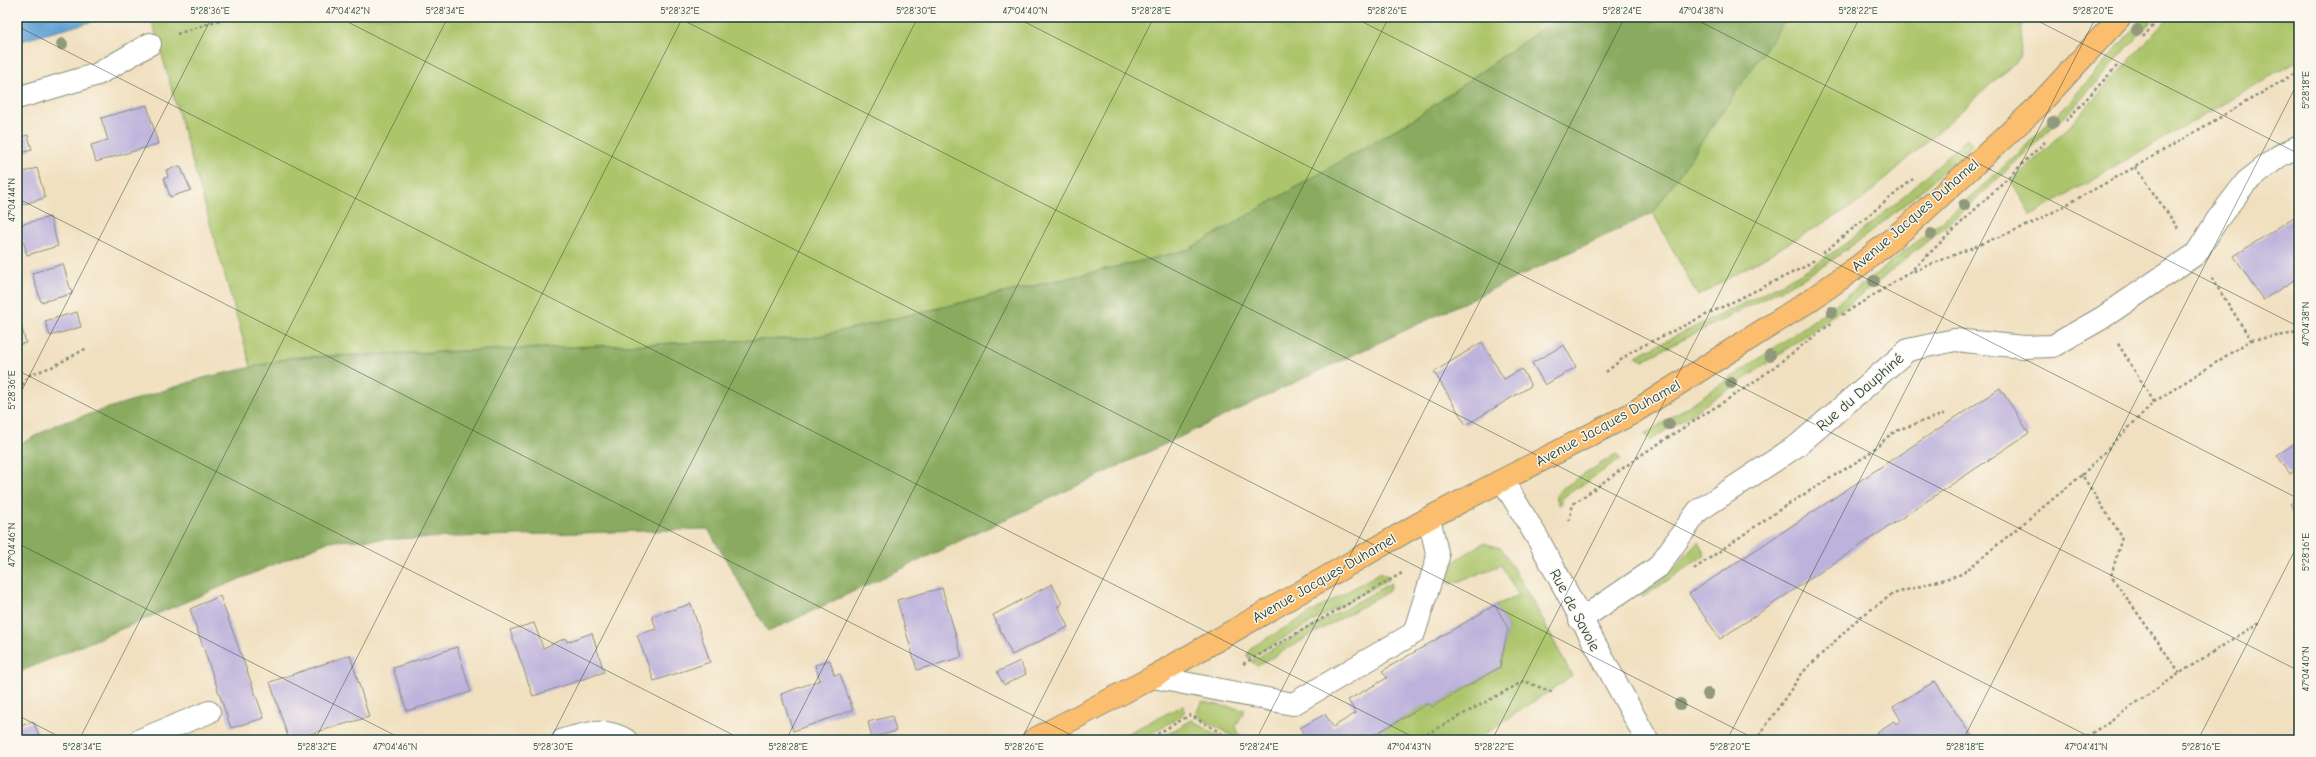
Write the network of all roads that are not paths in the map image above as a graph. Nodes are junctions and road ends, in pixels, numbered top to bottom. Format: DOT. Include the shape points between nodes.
graph roads {
  1 [pos="2120,17"];
  2 [pos="150,44"];
  3 [pos="17,98"];
  4 [pos="2299,146"];
  5 [pos="1503,481"];
  6 [pos="1429,518"];
  7 [pos="1580,620"];
  8 [pos="1153,677"];
  9 [pos="209,712"];
  10 [pos="140,740"];
  11 [pos="563,740"];
  12 [pos="626,740"];
  13 [pos="1033,740"];
  14 [pos="1647,740"];
  1 -- 5 [label="main road, Avenue Jacques Duhamel" via="2036,108 1909,225 1860,265 1809,301 1631,414"];
  2 -- 3 [label="street" via="98,74"];
  4 -- 7 [label="street, Rue du Dauphiné" via="2279,156 2246,182 2217,220 2196,254 2102,318 2053,346 2023,347 1954,340 1908,350 1798,445 1698,512 1658,567"];
  5 -- 6 [label="main road, Avenue Jacques Duhamel"];
  5 -- 7 [label="street, Rue de Savoie" via="1538,539"];
  6 -- 8 [label="main road, Avenue Jacques Duhamel"];
  6 -- 8 [label="street" via="1438,557 1414,633 1293,704"];
  7 -- 14 [label="street, Rue de Savoie"];
  8 -- 13 [label="main road, Avenue Jacques Duhamel"];
  9 -- 10 [label="street"];
  11 -- 12 [label="street" via="594,732 605,732 617,734"];
}
